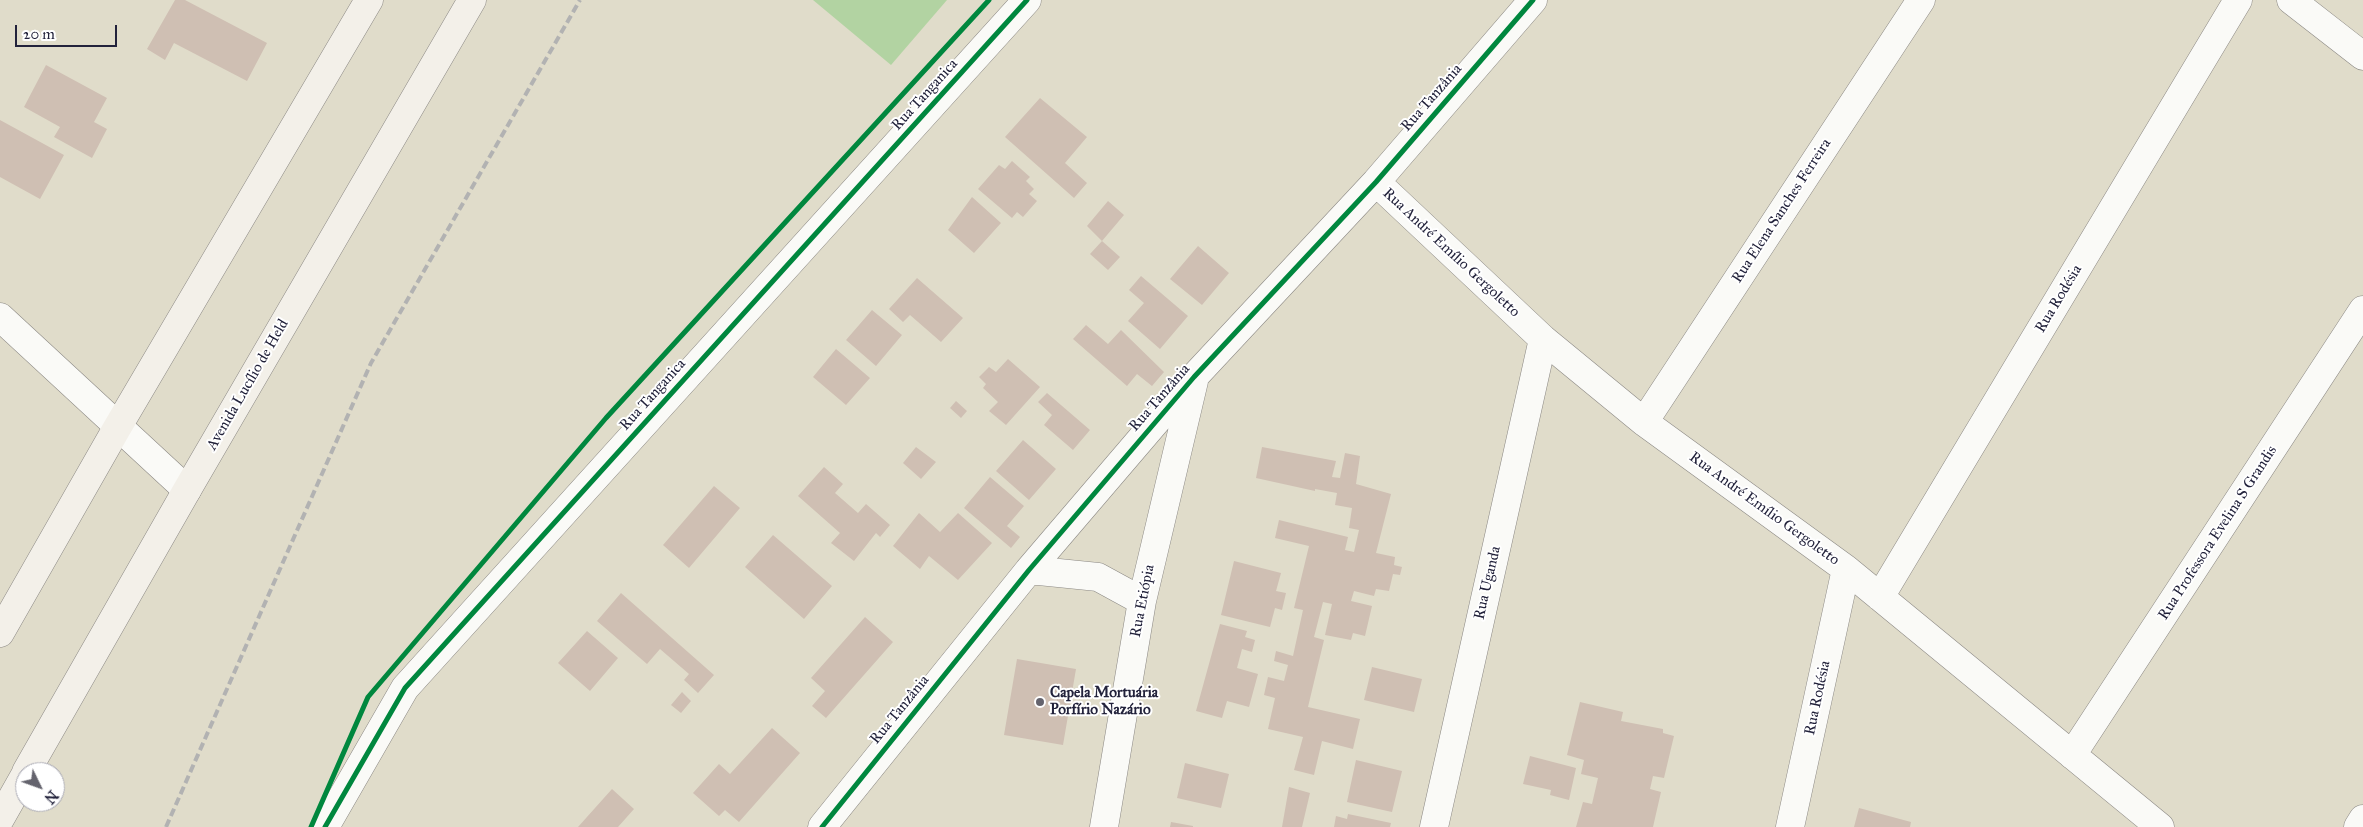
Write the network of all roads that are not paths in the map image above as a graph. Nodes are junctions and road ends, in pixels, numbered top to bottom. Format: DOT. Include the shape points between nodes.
graph roads {
  1 [pos="369,0"];
  2 [pos="472,0"];
  3 [pos="1027,0"];
  4 [pos="1533,0"];
  5 [pos="1921,0"];
  6 [pos="2238,0"];
  7 [pos="2291,0"];
  8 [pos="2363,56"];
  9 [pos="1376,182"];
  10 [pos="2363,310"];
  11 [pos="0,317"];
  12 [pos="1543,339"];
  13 [pos="1194,377"];
  14 [pos="1644,422"];
  15 [pos="117,428"];
  16 [pos="186,490"];
  17 [pos="1846,569"];
  18 [pos="1029,570"];
  19 [pos="1880,597"];
  20 [pos="1142,601"];
  21 [pos="0,633"];
  22 [pos="2072,755"];
  23 [pos="32,762"];
  24 [pos="15,792"];
  25 [pos="0,818"];
  26 [pos="2363,819"];
  27 [pos="2151,823"];
  28 [pos="325,827"];
  29 [pos="822,827"];
  30 [pos="1104,827"];
  31 [pos="1434,827"];
  32 [pos="1790,827"];
  33 [pos="2358,827"];
  1 -- 15 [label="main road"];
  2 -- 16 [label="main road, Avenida Lucílio de Held"];
  3 -- 28 [label="street, Rua Tanganica" via="405,688"];
  4 -- 9 [label="street, Rua Tanzânia"];
  5 -- 14 [label="street, Rua Elena Sanches Ferreira"];
  6 -- 19 [label="street, Rua Rodésia"];
  7 -- 8 [label="street"];
  9 -- 12 [label="street, Rua André Emílio Gergoletto"];
  9 -- 13 [label="street, Rua Tanzânia"];
  10 -- 22 [label="street, Rua Professora Evelina S Grandis"];
  11 -- 15 [label="street"];
  12 -- 14 [label="street, Rua André Emílio Gergoletto"];
  12 -- 31 [label="street, Rua Uganda"];
  13 -- 18 [label="street, Rua Tanzânia"];
  13 -- 20 [label="street, Rua Etiópia"];
  14 -- 17 [label="street, Rua André Emílio Gergoletto"];
  15 -- 16 [label="street"];
  15 -- 21 [label="main road"];
  16 -- 23 [label="main road, Avenida Lucílio de Held"];
  17 -- 19 [label="street, Rua André Emílio Gergoletto"];
  17 -- 32 [label="street, Rua Rodésia"];
  18 -- 20 [label="street" via="1098,577"];
  18 -- 29 [label="street, Rua Tanzânia"];
  19 -- 22 [label="street, Rua André Emílio Gergoletto"];
  20 -- 30 [label="street, Rua Etiópia"];
  22 -- 27 [label="street, Rua André Emílio Gergoletto"];
  24 -- 25 [label="main road, Avenida Lucílio de Held"];
  26 -- 33 [label="street"];
}
